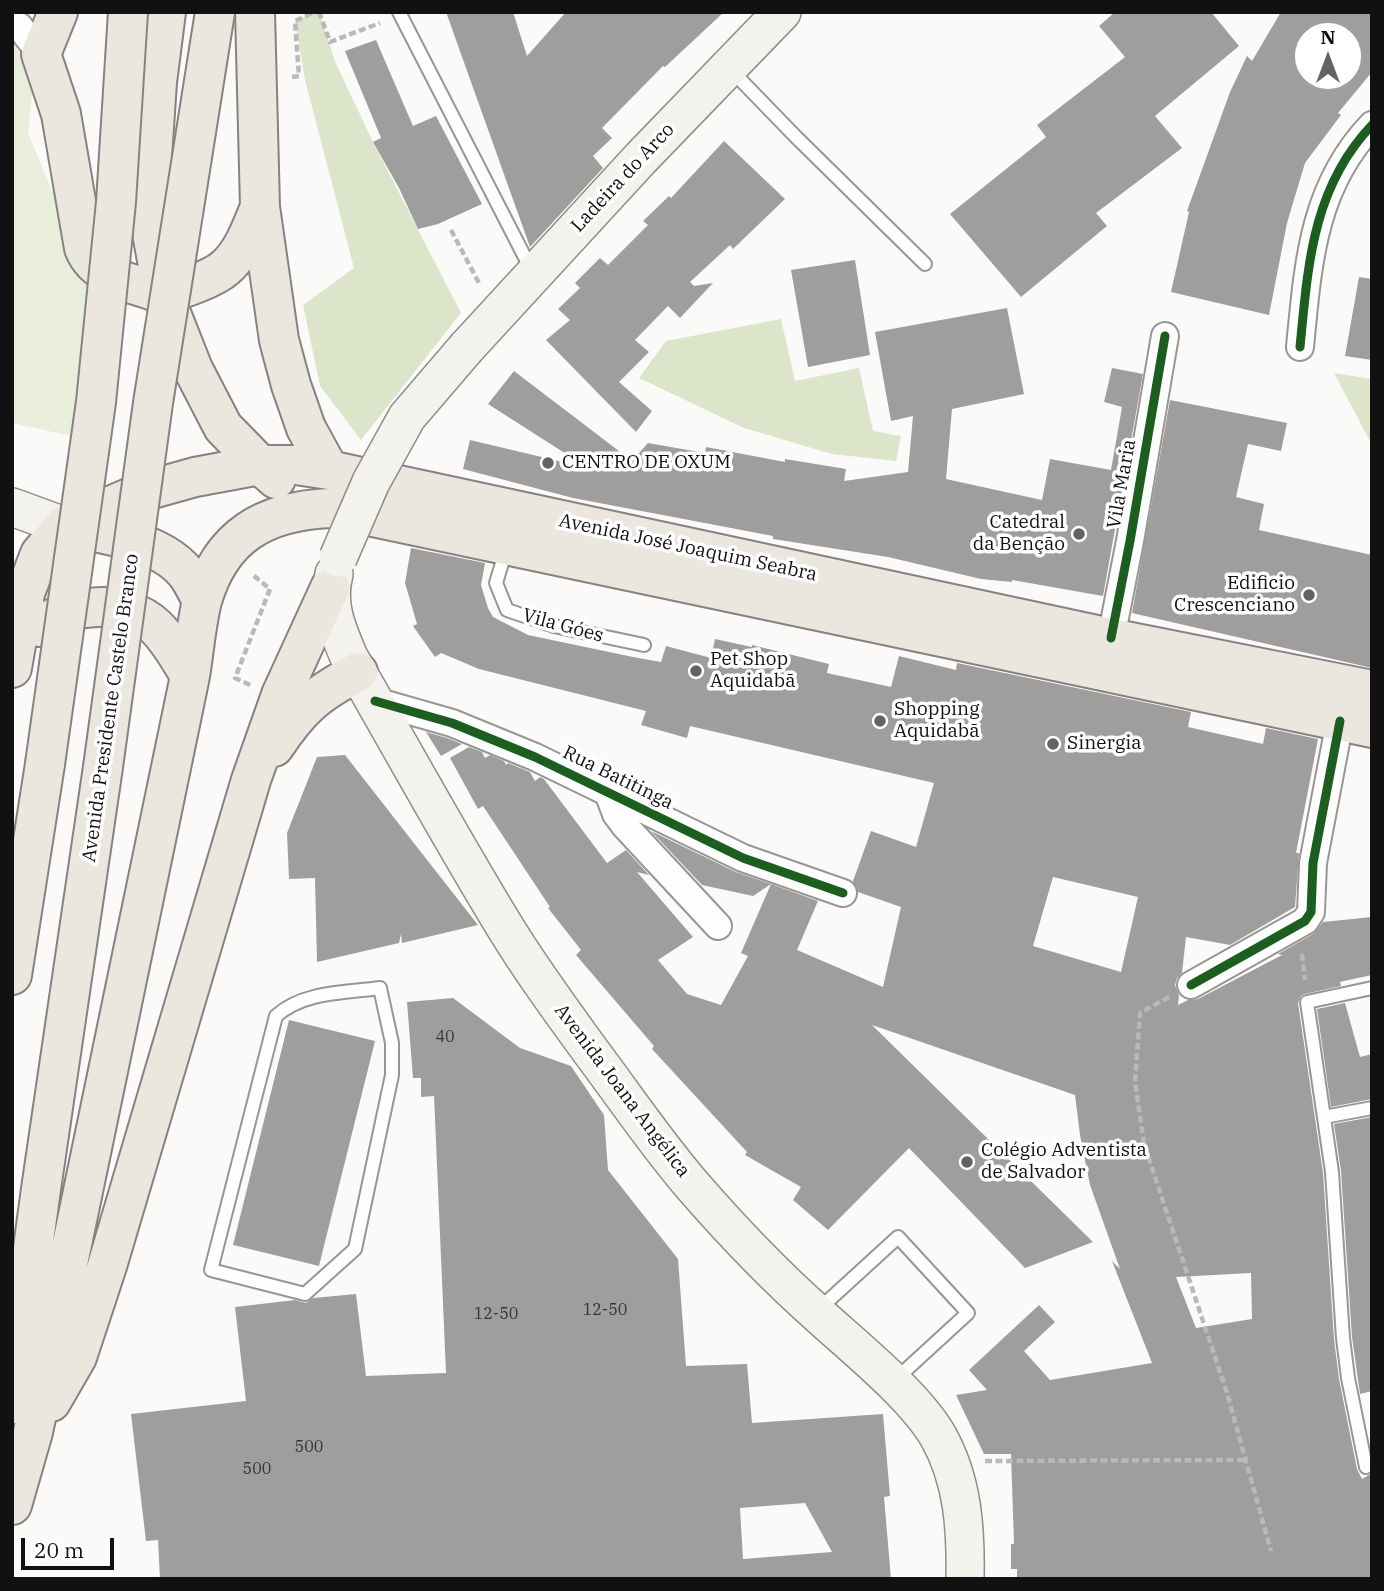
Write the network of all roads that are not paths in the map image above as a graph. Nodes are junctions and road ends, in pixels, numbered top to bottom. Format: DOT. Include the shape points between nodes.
graph roads {
  1 [pos="58,12"];
  2 [pos="128,12"];
  3 [pos="166,12"];
  4 [pos="215,12"];
  5 [pos="255,12"];
  6 [pos="782,12"];
  7 [pos="399,14"];
  8 [pos="12,22"];
  9 [pos="41,54"];
  10 [pos="729,68"];
  11 [pos="1372,125"];
  12 [pos="260,207"];
  13 [pos="925,264"];
  14 [pos="533,274"];
  15 [pos="163,293"];
  16 [pos="1165,336"];
  17 [pos="1300,347"];
  18 [pos="260,466"];
  19 [pos="329,470"];
  20 [pos="12,507"];
  21 [pos="330,508"];
  22 [pos="64,526"];
  23 [pos="507,547"];
  24 [pos="334,573"];
  25 [pos="202,601"];
  26 [pos="1111,638"];
  27 [pos="643,645"];
  28 [pos="13,659"];
  29 [pos="190,676"];
  30 [pos="366,687"];
  31 [pos="1372,690"];
  32 [pos="1356,724"];
  33 [pos="251,780"];
  34 [pos="607,790"];
  35 [pos="843,893"];
  36 [pos="718,926"];
  37 [pos="12,975"];
  38 [pos="1191,985"];
  39 [pos="1372,988"];
  40 [pos="305,998"];
  41 [pos="1372,1108"];
  42 [pos="1324,1117"];
  43 [pos="816,1312"];
  44 [pos="892,1383"];
  45 [pos="23,1418"];
  46 [pos="1366,1467"];
  47 [pos="12,1505"];
  48 [pos="965,1579"];
  1 -- 9 [label="main road"];
  2 -- 37 [label="main road, bridge" via="116,202 96,402"];
  3 -- 15 [label="main road" via="150,188 152,233"];
  4 -- 45 [label="main road, Avenida Presidente Castelo Branco, bridge" via="153,403 41,1189"];
  5 -- 12 [label="main road"];
  6 -- 10 [label="main road, Ladeira do Arco"];
  7 -- 14 [label="lane"];
  8 -- 9 [label="street"];
  9 -- 15 [label="main road" via="61,114 88,259 123,282"];
  10 -- 13 [label="lane"];
  10 -- 14 [label="main road, Ladeira do Arco"];
  11 -- 17 [label="street" via="1336,177 1317,220"];
  12 -- 15 [label="main road" via="244,244 228,266 218,274"];
  12 -- 19 [label="main road" via="279,340 306,428"];
  14 -- 24 [label="main road, Ladeira do Arco, bridge" via="407,416 371,482"];
  15 -- 18 [label="main road" via="192,369 223,427"];
  16 -- 26 [label="street, Vila Maria"];
  18 -- 19 [label="main road, Avenida José Joaquim Seabra"];
  18 -- 21 [label="main road" via="283,484"];
  18 -- 22 [label="main road, Avenida José Joaquim Seabra" via="145,491"];
  19 -- 26 [label="main road, Avenida José Joaquim Seabra"];
  20 -- 22 [label="main road"];
  21 -- 23 [label="main road, Avenida José Joaquim Seabra"];
  21 -- 25 [label="main road, Avenida José Joaquim Seabra" via="285,513 240,536 216,567"];
  22 -- 25 [label="main road" via="136,542 166,557 187,575"];
  22 -- 28 [label="main road" via="40,554 25,593"];
  23 -- 27 [label="lane, Vila Góes" via="496,583 507,610 554,626"];
  23 -- 32 [label="main road, Avenida José Joaquim Seabra"];
  24 -- 30 [label="main road, Avenida Joana Angélica" via="331,610"];
  24 -- 33 [label="main road" via="281,695"];
  25 -- 29 [label="main road, Avenida José Joaquim Seabra"];
  26 -- 31 [label="main road, Avenida José Joaquim Seabra"];
  28 -- 29 [label="main road" via="41,625 65,612 95,606 131,612 155,625"];
  29 -- 45 [label="main road, Avenida José Joaquim Seabra"];
  30 -- 33 [label="main road" via="326,689 307,704"];
  30 -- 34 [label="street, Rua Batitinga"];
  30 -- 43 [label="main road, Avenida Joana Angélica" via="506,928 558,1008 692,1185"];
  32 -- 38 [label="street" via="1313,863 1311,912 1305,921"];
  33 -- 45 [label="main road" via="77,1357"];
  34 -- 35 [label="street, Rua Batitinga" via="743,858"];
  34 -- 36 [label="street" via="625,827"];
  39 -- 42 [label="lane" via="1307,1002"];
  40 -- 40 [label="lane" via="380,988 391,1043 391,1075 355,1249 305,1294 211,1270 276,1017"];
  41 -- 42 [label="lane"];
  42 -- 46 [label="lane" via="1345,1351"];
  43 -- 44 [label="main road, Avenida Joana Angélica"];
  43 -- 44 [label="lane" via="898,1237 968,1313"];
  44 -- 48 [label="main road, Avenida Joana Angélica" via="937,1436 959,1486"];
  45 -- 47 [label="main road"];
}
